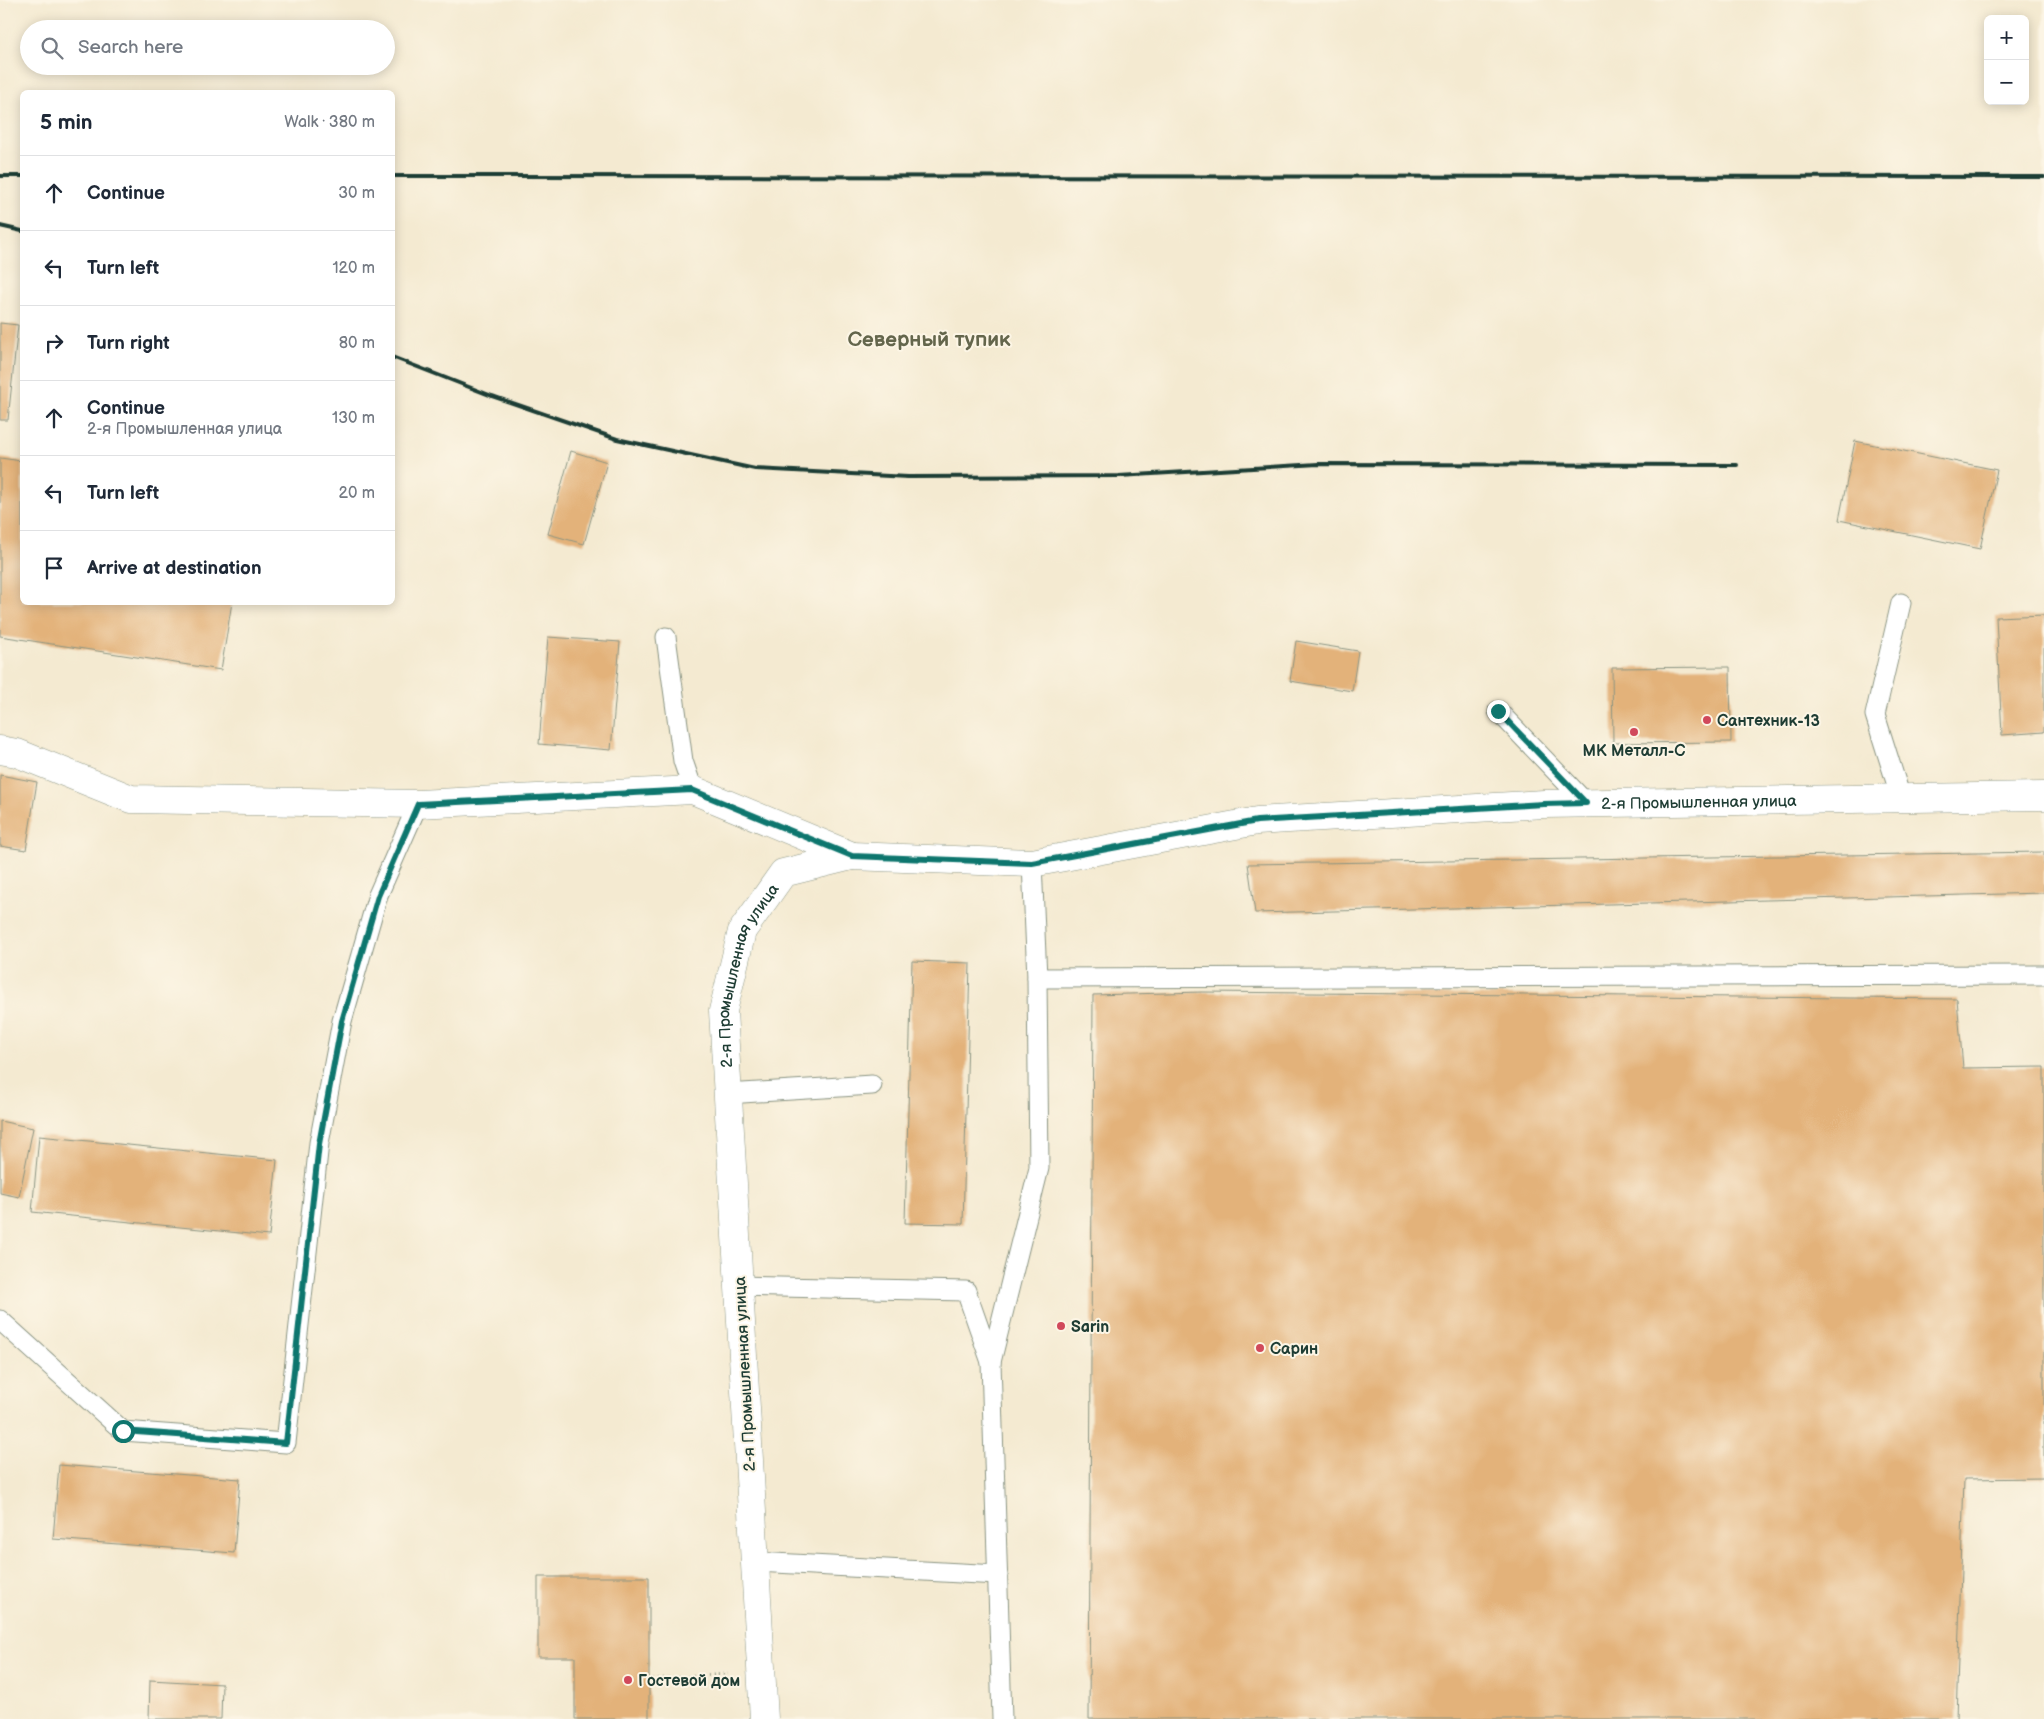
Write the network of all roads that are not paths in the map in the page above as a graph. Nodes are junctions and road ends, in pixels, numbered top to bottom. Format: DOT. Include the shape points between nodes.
graph roads {
  1 [pos="1901,603"];
  2 [pos="666,637"];
  3 [pos="1498,711"];
  4 [pos="0,750"];
  5 [pos="692,790"];
  6 [pos="2044,796"];
  7 [pos="1901,798"];
  8 [pos="1586,803"];
  9 [pos="418,804"];
  10 [pos="852,856"];
  11 [pos="1032,863"];
  12 [pos="2044,975"];
  13 [pos="1037,978"];
  14 [pos="872,1085"];
  15 [pos="727,1094"];
  16 [pos="738,1286"];
  17 [pos="0,1320"];
  18 [pos="991,1362"];
  19 [pos="755,1562"];
  20 [pos="998,1575"];
  21 [pos="764,1719"];
  22 [pos="1002,1719"];
  1 -- 7 [label="lane" via="1875,715"];
  2 -- 5 [label="lane" via="683,761"];
  3 -- 8 [label="lane"];
  4 -- 9 [label="street" via="17,753 131,799"];
  5 -- 9 [label="street"];
  5 -- 10 [label="street"];
  6 -- 7 [label="street, 2-я Промышленная улица"];
  7 -- 8 [label="street, 2-я Промышленная улица"];
  8 -- 11 [label="street, 2-я Промышленная улица" via="1257,821"];
  9 -- 17 [label="lane" via="378,896 342,1021 319,1144 286,1443 123,1431"];
  10 -- 11 [label="street, 2-я Промышленная улица"];
  10 -- 15 [label="street, 2-я Промышленная улица" via="783,873 742,931 722,1011"];
  11 -- 13 [label="lane"];
  12 -- 13 [label="lane"];
  13 -- 18 [label="lane" via="1039,1168"];
  14 -- 15 [label="lane"];
  15 -- 16 [label="street, 2-я Промышленная улица"];
  16 -- 18 [label="lane" via="966,1291"];
  16 -- 19 [label="street, 2-я Промышленная улица"];
  18 -- 20 [label="lane"];
  19 -- 20 [label="lane"];
  19 -- 21 [label="street, 2-я Промышленная улица"];
  20 -- 22 [label="lane"];
}
